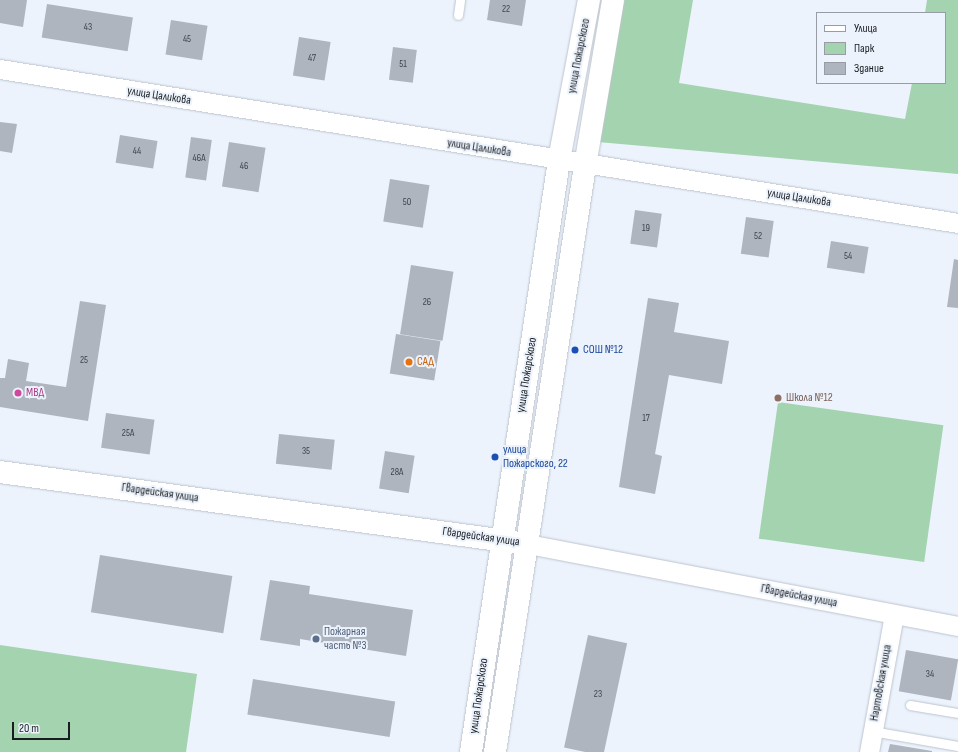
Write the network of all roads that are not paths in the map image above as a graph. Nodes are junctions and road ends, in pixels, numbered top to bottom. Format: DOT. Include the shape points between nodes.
graph roads {
  1 [pos="460,0"];
  2 [pos="589,0"];
  3 [pos="613,0"];
  4 [pos="458,14"];
  5 [pos="0,69"];
  6 [pos="559,160"];
  7 [pos="584,166"];
  8 [pos="958,223"];
  9 [pos="0,472"];
  10 [pos="502,540"];
  11 [pos="528,544"];
  12 [pos="894,615"];
  13 [pos="958,626"];
  14 [pos="910,705"];
  15 [pos="958,713"];
  16 [pos="872,731"];
  17 [pos="958,746"];
  18 [pos="471,752"];
  19 [pos="495,752"];
  20 [pos="868,752"];
  1 -- 4 [label="lane"];
  2 -- 6 [label="main road, улица Пожарского"];
  3 -- 7 [label="main road, улица Пожарского"];
  5 -- 6 [label="street, улица Цаликова"];
  6 -- 7 [label="street, улица Цаликова"];
  6 -- 10 [label="main road, улица Пожарского"];
  7 -- 8 [label="street, улица Цаликова"];
  7 -- 11 [label="main road, улица Пожарского"];
  9 -- 10 [label="main road, Гвардейская улица"];
  10 -- 11 [label="main road, Гвардейская улица"];
  10 -- 18 [label="main road, улица Пожарского"];
  11 -- 12 [label="street, Гвардейская улица"];
  11 -- 19 [label="main road, улица Пожарского"];
  12 -- 13 [label="street, Гвардейская улица"];
  12 -- 16 [label="street, Нартовская улица"];
  14 -- 15 [label="lane"];
  16 -- 17 [label="lane"];
  16 -- 20 [label="street, Нартовская улица"];
}
